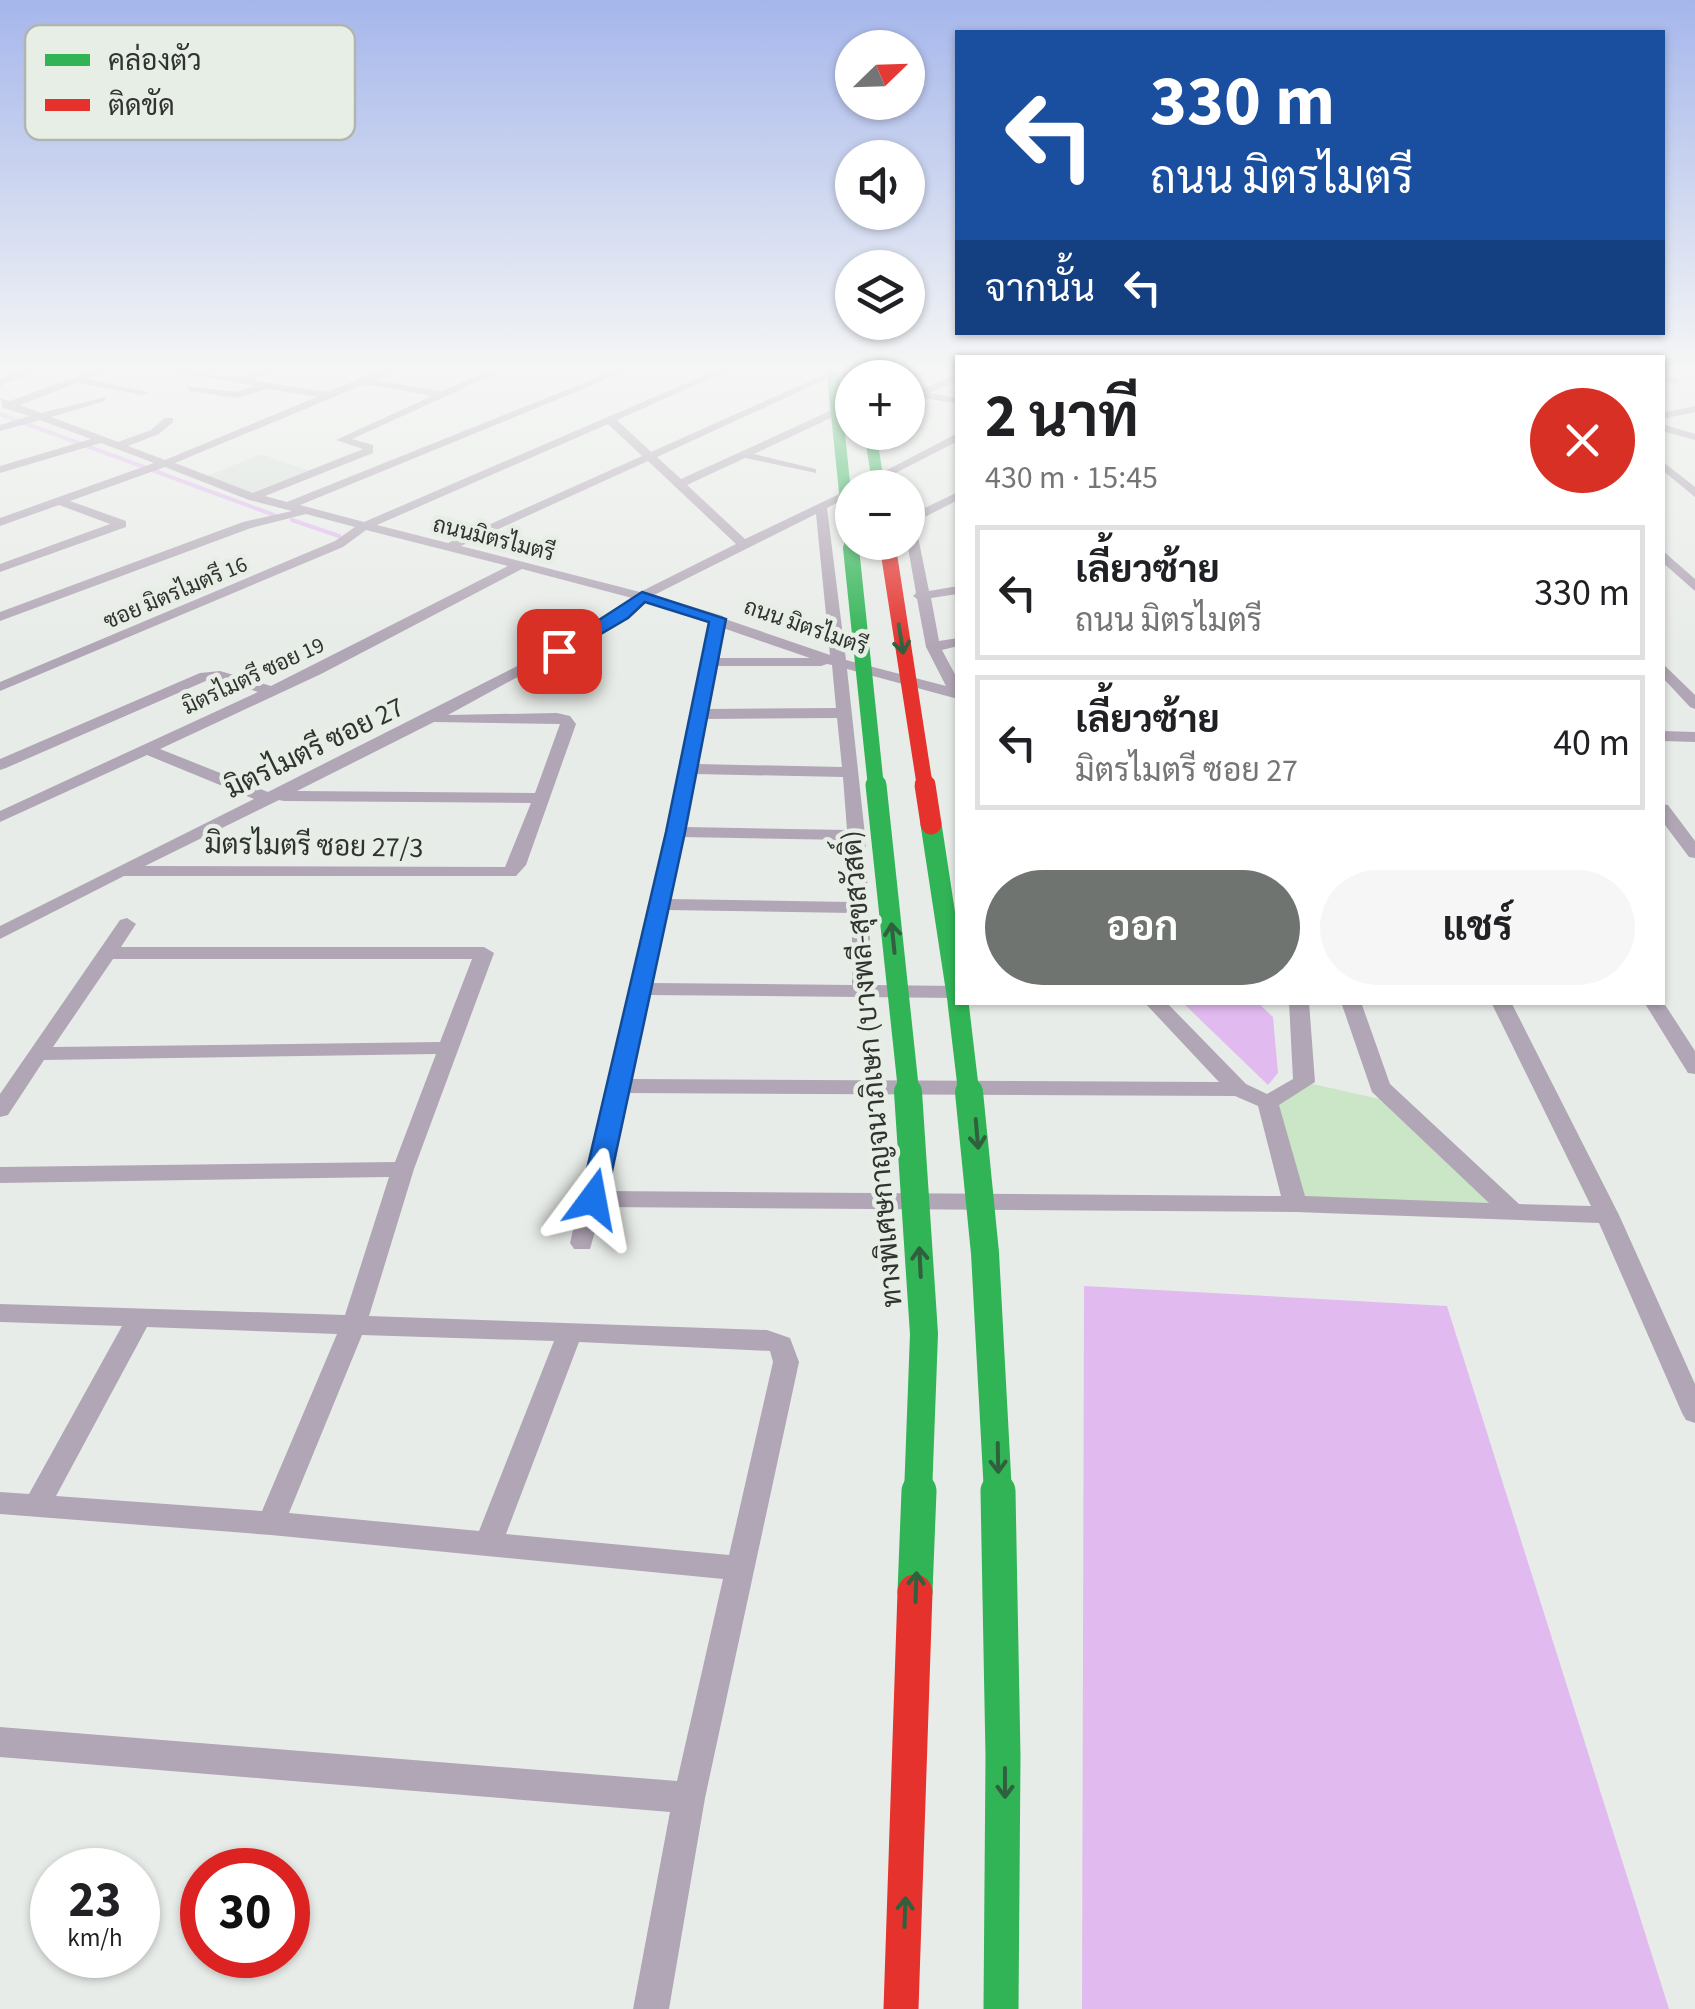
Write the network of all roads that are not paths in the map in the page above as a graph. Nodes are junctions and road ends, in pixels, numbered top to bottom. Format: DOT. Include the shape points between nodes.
graph roads {
  1 [pos="34,460"];
  2 [pos="157,460"];
  3 [pos="174,460"];
  4 [pos="347,460"];
  5 [pos="402,460"];
  6 [pos="516,460"];
  7 [pos="644,460"];
  8 [pos="653,460"];
  9 [pos="730,460"];
  10 [pos="766,460"];
  11 [pos="842,460"];
  12 [pos="166,463"];
  13 [pos="1666,467"];
  14 [pos="0,470"];
  15 [pos="1695,470"];
  16 [pos="812,471"];
  17 [pos="678,485"];
  18 [pos="1695,493"];
  19 [pos="955,496"];
  20 [pos="253,497"];
  21 [pos="835,500"];
  22 [pos="62,502"];
  23 [pos="285,507"];
  24 [pos="821,508"];
  25 [pos="835,510"];
  26 [pos="303,512"];
  27 [pos="925,512"];
  28 [pos="0,522"];
  29 [pos="362,527"];
  30 [pos="743,544"];
  31 [pos="449,548"];
  32 [pos="1665,557"];
  33 [pos="889,560"];
  34 [pos="914,560"];
  35 [pos="520,565"];
  36 [pos="0,568"];
  37 [pos="1695,587"];
  38 [pos="955,590"];
  39 [pos="642,596"];
  40 [pos="920,596"];
  41 [pos="0,618"];
  42 [pos="718,619"];
  43 [pos="955,642"];
  44 [pos="933,646"];
  45 [pos="708,662"];
  46 [pos="837,662"];
  47 [pos="1665,671"];
  48 [pos="0,687"];
  49 [pos="955,690"];
  50 [pos="274,692"];
  51 [pos="955,693"];
  52 [pos="1695,704"];
  53 [pos="844,713"];
  54 [pos="700,714"];
  55 [pos="433,720"];
  56 [pos="1665,736"];
  57 [pos="1695,736"];
  58 [pos="146,749"];
  59 [pos="0,765"];
  60 [pos="687,769"];
  61 [pos="851,772"];
  62 [pos="273,797"];
  63 [pos="542,798"];
  64 [pos="1665,813"];
  65 [pos="0,817"];
  66 [pos="676,832"];
  67 [pos="856,835"];
  68 [pos="1695,853"];
  69 [pos="116,870"];
  70 [pos="658,904"];
  71 [pos="861,908"];
  72 [pos="127,924"];
  73 [pos="0,933"];
  74 [pos="107,952"];
  75 [pos="955,983"];
  76 [pos="639,989"];
  77 [pos="955,992"];
  78 [pos="862,993"];
  79 [pos="958,1005"];
  80 [pos="1157,1005"];
  81 [pos="1299,1005"];
  82 [pos="1352,1005"];
  83 [pos="1501,1005"];
  84 [pos="1656,1005"];
  85 [pos="448,1048"];
  86 [pos="38,1054"];
  87 [pos="1695,1068"];
  88 [pos="620,1086"];
  89 [pos="1238,1089"];
  90 [pos="1268,1102"];
  91 [pos="0,1110"];
  92 [pos="403,1169"];
  93 [pos="0,1174"];
  94 [pos="593,1199"];
  95 [pos="1295,1204"];
  96 [pos="1514,1213"];
  97 [pos="1606,1215"];
  98 [pos="582,1243"];
  99 [pos="0,1312"];
  100 [pos="140,1316"];
  101 [pos="356,1322"];
  102 [pos="571,1331"];
  103 [pos="1695,1412"];
  104 [pos="0,1504"];
  105 [pos="37,1505"];
  106 [pos="271,1523"];
  107 [pos="490,1542"];
  108 [pos="740,1568"];
  109 [pos="0,1742"];
  110 [pos="690,1798"];
  111 [pos="652,2009"];
  112 [pos="901,2009"];
  113 [pos="1001,2009"];
  1 -- 14 [label="street"];
  2 -- 12 [label="street, ถนนมิตรไมตรี"];
  3 -- 12 [label="street"];
  4 -- 20 [label="street"];
  5 -- 23 [label="street"];
  6 -- 29 [label="street, ซอย มิตรไมตรี 16"];
  7 -- 31 [label="street"];
  8 -- 17 [label="street"];
  9 -- 17 [label="street"];
  10 -- 16 [label="street"];
  112 -- 11 [label="highway, ทางพิเศษกาญจนาภิเษก (บางพลี-สุขสวัสดิ์), one-way, bridge" via="924,1334 910,1098"];
  12 -- 20 [label="street, ถนนมิตรไมตรี"];
  12 -- 22 [label="street"];
  13 -- 15 [label="street"];
  13 -- 18 [label="street"];
  17 -- 30 [label="street"];
  19 -- 27 [label="street"];
  20 -- 23 [label="street, ถนนมิตรไมตรี"];
  21 -- 24 [label="street, มิตรไมตรี ซอย 27"];
  22 -- 28 [label="street"];
  22 -- 36 [label="street" via="122,524"];
  23 -- 26 [label="street, ถนนมิตรไมตรี"];
  24 -- 25 [label="street"];
  24 -- 30 [label="street, มิตรไมตรี ซอย 27"];
  24 -- 46 [label="street"];
  26 -- 29 [label="street, ถนนมิตรไมตรี"];
  26 -- 41 [label="street" via="247,525"];
  29 -- 31 [label="street, ถนนมิตรไมตรี"];
  29 -- 48 [label="street, ซอย มิตรไมตรี 16" via="339,544"];
  30 -- 39 [label="street, มิตรไมตรี ซอย 27"];
  31 -- 35 [label="street, ถนนมิตรไมตรี"];
  32 -- 37 [label="street"];
  33 -- 75 [label="highway, one-way, bridge"];
  34 -- 40 [label="street"];
  35 -- 39 [label="street, ถนนมิตรไมตรี"];
  35 -- 50 [label="street, มิตรไมตรี ซอย 19"];
  38 -- 40 [label="street"];
  39 -- 42 [label="street, ถนน มิตรไมตรี"];
  39 -- 55 [label="street, มิตรไมตรี ซอย 27" via="622,614"];
  40 -- 44 [label="street"];
  42 -- 45 [label="street"];
  42 -- 46 [label="street, ถนน มิตรไมตรี"];
  43 -- 44 [label="street"];
  44 -- 49 [label="street"];
  45 -- 46 [label="street"];
  45 -- 54 [label="street"];
  46 -- 51 [label="street, ถนน มิตรไมตรี"];
  46 -- 53 [label="street"];
  47 -- 52 [label="street"];
  50 -- 58 [label="street, มิตรไมตรี ซอย 19"];
  50 -- 59 [label="street" via="205,676"];
  53 -- 54 [label="street"];
  53 -- 61 [label="street"];
  54 -- 60 [label="street"];
  55 -- 62 [label="street, มิตรไมตรี ซอย 27"];
  55 -- 63 [label="street" via="566,719"];
  56 -- 57 [label="street"];
  58 -- 62 [label="street"];
  58 -- 65 [label="street, มิตรไมตรี ซอย 19"];
  60 -- 61 [label="street"];
  60 -- 66 [label="street"];
  61 -- 67 [label="street"];
  62 -- 63 [label="street"];
  62 -- 69 [label="street, มิตรไมตรี ซอย 27"];
  63 -- 69 [label="street, มิตรไมตรี ซอย 27/3" via="510,872"];
  64 -- 68 [label="street"];
  66 -- 67 [label="street"];
  66 -- 70 [label="street"];
  67 -- 71 [label="street"];
  69 -- 73 [label="street, มิตรไมตรี ซอย 27"];
  70 -- 71 [label="street"];
  70 -- 76 [label="street"];
  71 -- 78 [label="street"];
  72 -- 74 [label="street"];
  74 -- 85 [label="street" via="484,953"];
  74 -- 86 [label="street"];
  76 -- 78 [label="street"];
  76 -- 88 [label="street"];
  77 -- 78 [label="street"];
  79 -- 113 [label="highway, one-way, bridge" via="995,1332 1006,1786"];
  80 -- 89 [label="street"];
  81 -- 90 [label="street" via="1304,1082"];
  82 -- 96 [label="street" via="1380,1086"];
  83 -- 97 [label="street"];
  84 -- 87 [label="street"];
  85 -- 86 [label="street"];
  85 -- 92 [label="street"];
  86 -- 91 [label="street"];
  88 -- 89 [label="street"];
  88 -- 94 [label="street"];
  89 -- 90 [label="street"];
  90 -- 95 [label="street"];
  92 -- 93 [label="street"];
  92 -- 101 [label="street"];
  94 -- 95 [label="street"];
  94 -- 98 [label="street"];
  95 -- 96 [label="street"];
  96 -- 97 [label="street"];
  97 -- 103 [label="street"];
  99 -- 100 [label="street"];
  100 -- 101 [label="street"];
  100 -- 105 [label="street"];
  101 -- 102 [label="street"];
  101 -- 106 [label="street"];
  102 -- 107 [label="street"];
  102 -- 108 [label="street" via="767,1339 781,1346 786,1362"];
  104 -- 105 [label="street"];
  105 -- 106 [label="street"];
  106 -- 107 [label="street"];
  107 -- 108 [label="street"];
  108 -- 110 [label="street"];
  109 -- 110 [label="street"];
  110 -- 111 [label="street"];
}
